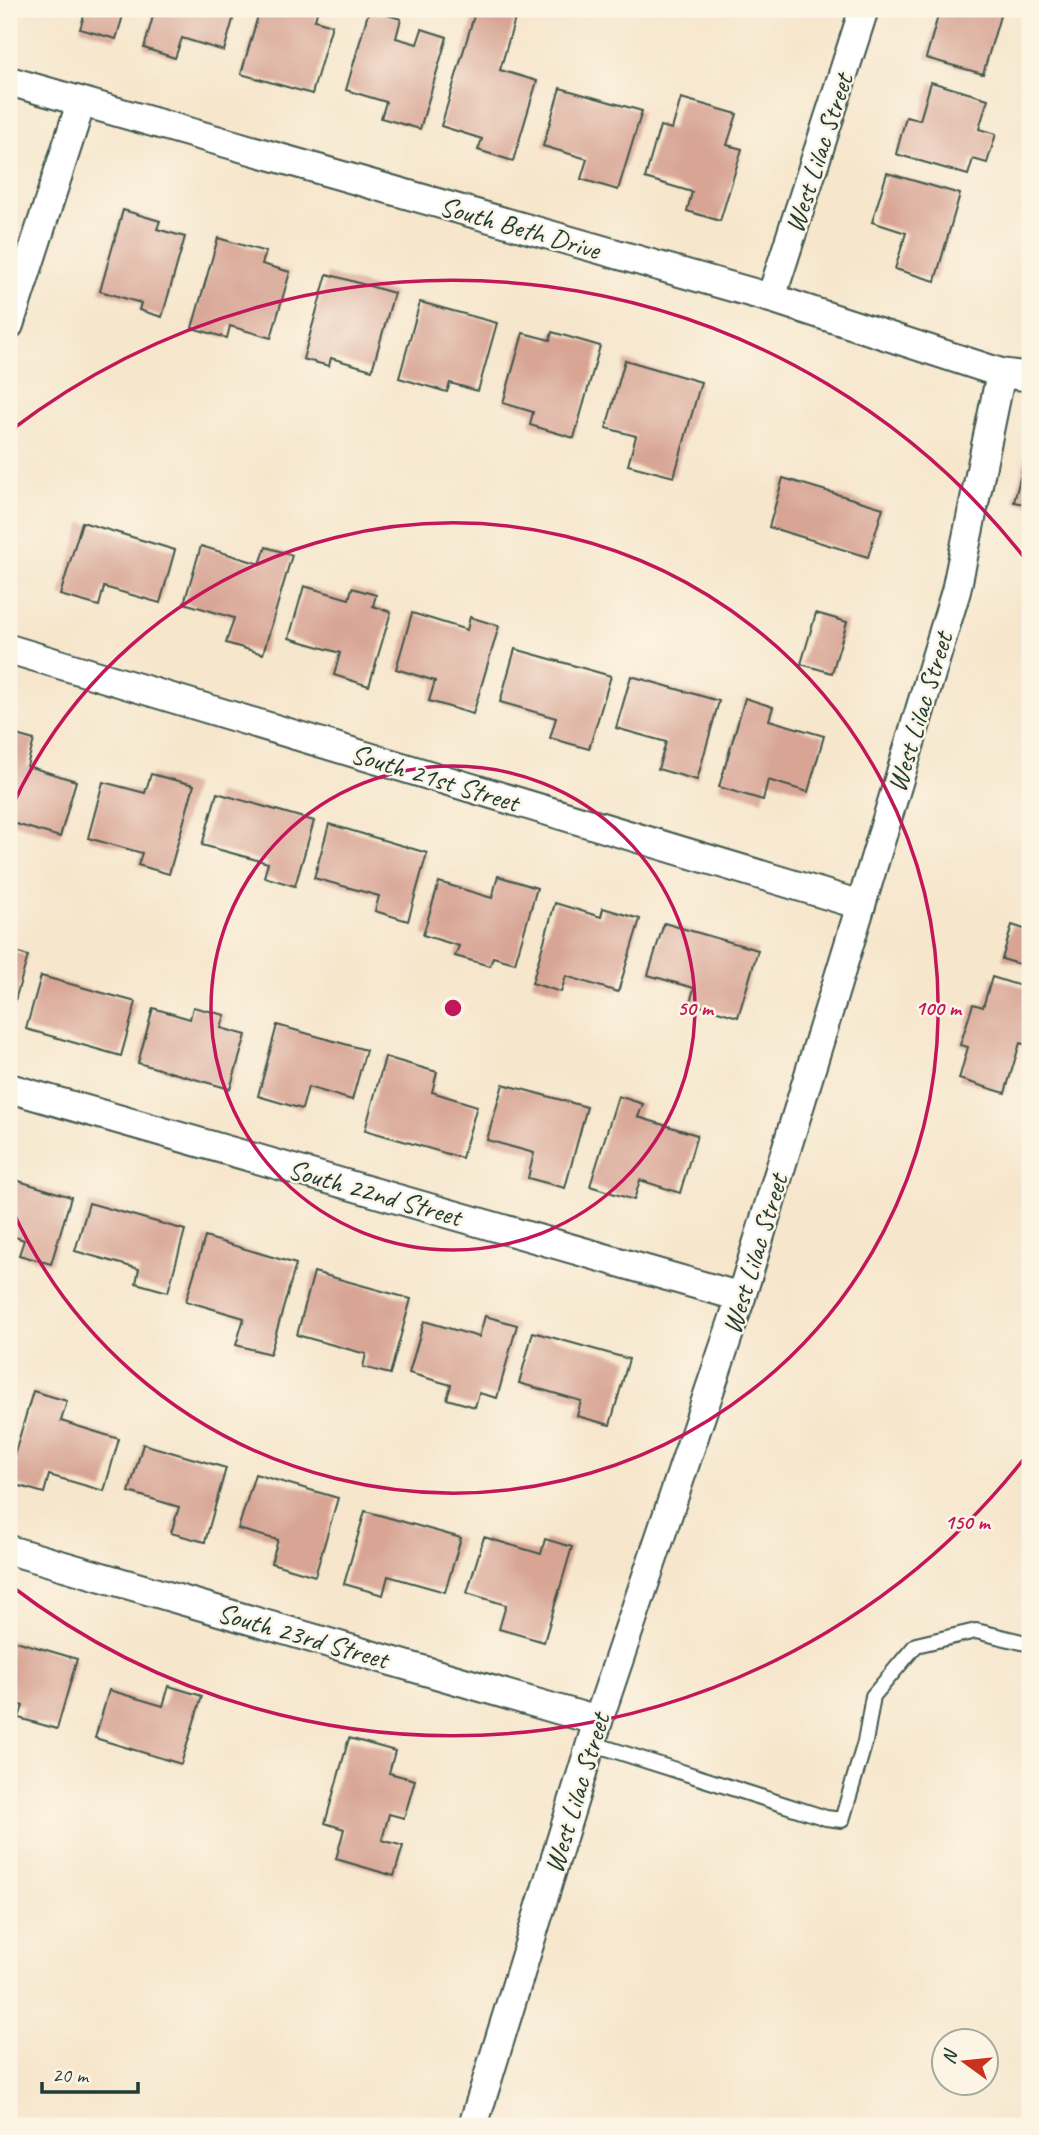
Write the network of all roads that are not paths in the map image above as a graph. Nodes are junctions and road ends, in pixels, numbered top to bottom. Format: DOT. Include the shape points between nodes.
graph roads {
  1 [pos="864,9"];
  2 [pos="9,81"];
  3 [pos="80,103"];
  4 [pos="771,298"];
  5 [pos="9,325"];
  6 [pos="1001,373"];
  7 [pos="1030,377"];
  8 [pos="9,649"];
  9 [pos="861,905"];
  10 [pos="9,1088"];
  11 [pos="741,1297"];
  12 [pos="9,1550"];
  13 [pos="1030,1644"];
  14 [pos="594,1732"];
  15 [pos="474,2126"];
  1 -- 4 [label="street, West Lilac Street"];
  2 -- 3 [label="street, South Beth Drive"];
  3 -- 4 [label="street, South Beth Drive"];
  3 -- 5 [label="street"];
  4 -- 6 [label="street, South Beth Drive"];
  6 -- 7 [label="street, South Beth Drive"];
  6 -- 9 [label="street, West Lilac Street" via="956,591"];
  8 -- 9 [label="street, South 21st Street"];
  9 -- 11 [label="street, West Lilac Street"];
  10 -- 11 [label="street, South 22nd Street"];
  11 -- 14 [label="street, West Lilac Street"];
  12 -- 14 [label="street, South 23rd Street"];
  13 -- 14 [label="lane" via="976,1631 916,1645 873,1696 842,1820"];
  14 -- 15 [label="street, West Lilac Street"];
}
